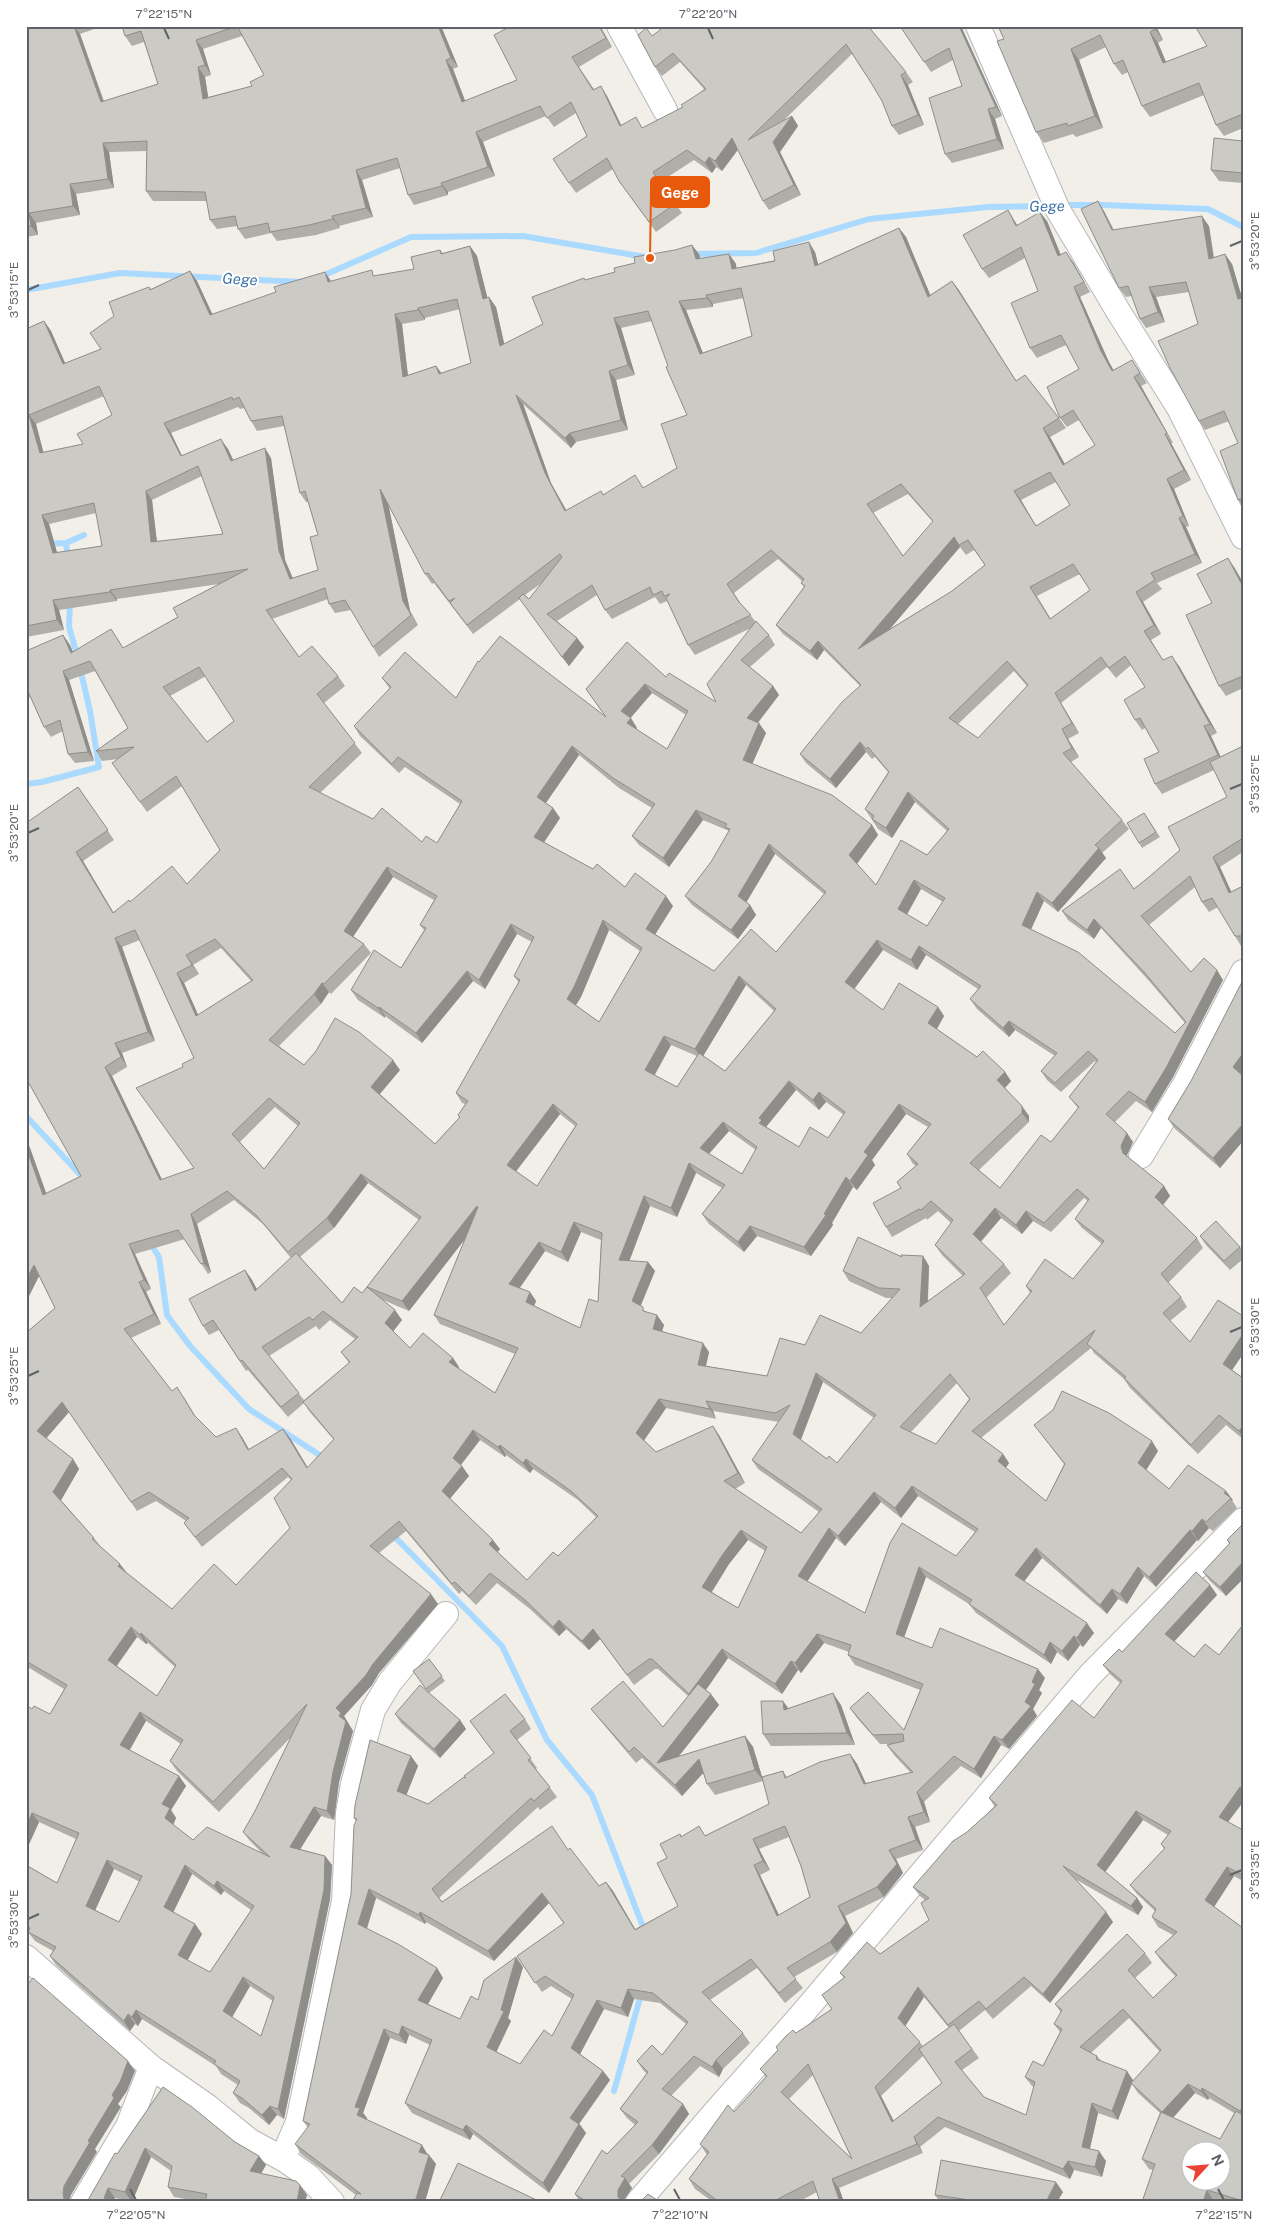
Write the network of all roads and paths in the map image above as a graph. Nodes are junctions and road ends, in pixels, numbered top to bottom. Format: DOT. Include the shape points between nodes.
graph roads {
  1 [pos="619,26"];
  2 [pos="978,26"];
  3 [pos="665,110"];
  4 [pos="1243,537"];
  5 [pos="1243,972"];
  6 [pos="1141,1156"];
  7 [pos="1243,1520"];
  8 [pos="446,1614"];
  9 [pos="26,1957"];
  10 [pos="151,2067"];
  11 [pos="284,2160"];
  12 [pos="83,2202"];
  13 [pos="332,2202"];
  14 [pos="638,2202"];
  1 -- 3 [label="street"];
  2 -- 4 [label="street" via="1058,210 1179,408"];
  5 -- 6 [label="street" via="1185,1084"];
  7 -- 14 [label="street" via="1090,1675"];
  8 -- 11 [label="street" via="390,1682 373,1710 348,1813 344,1901 330,1972 298,2122"];
  9 -- 10 [label="street"];
  10 -- 11 [label="street" via="250,2141"];
  10 -- 12 [label="street" via="128,2126"];
  11 -- 13 [label="street" via="308,2176"];
}
